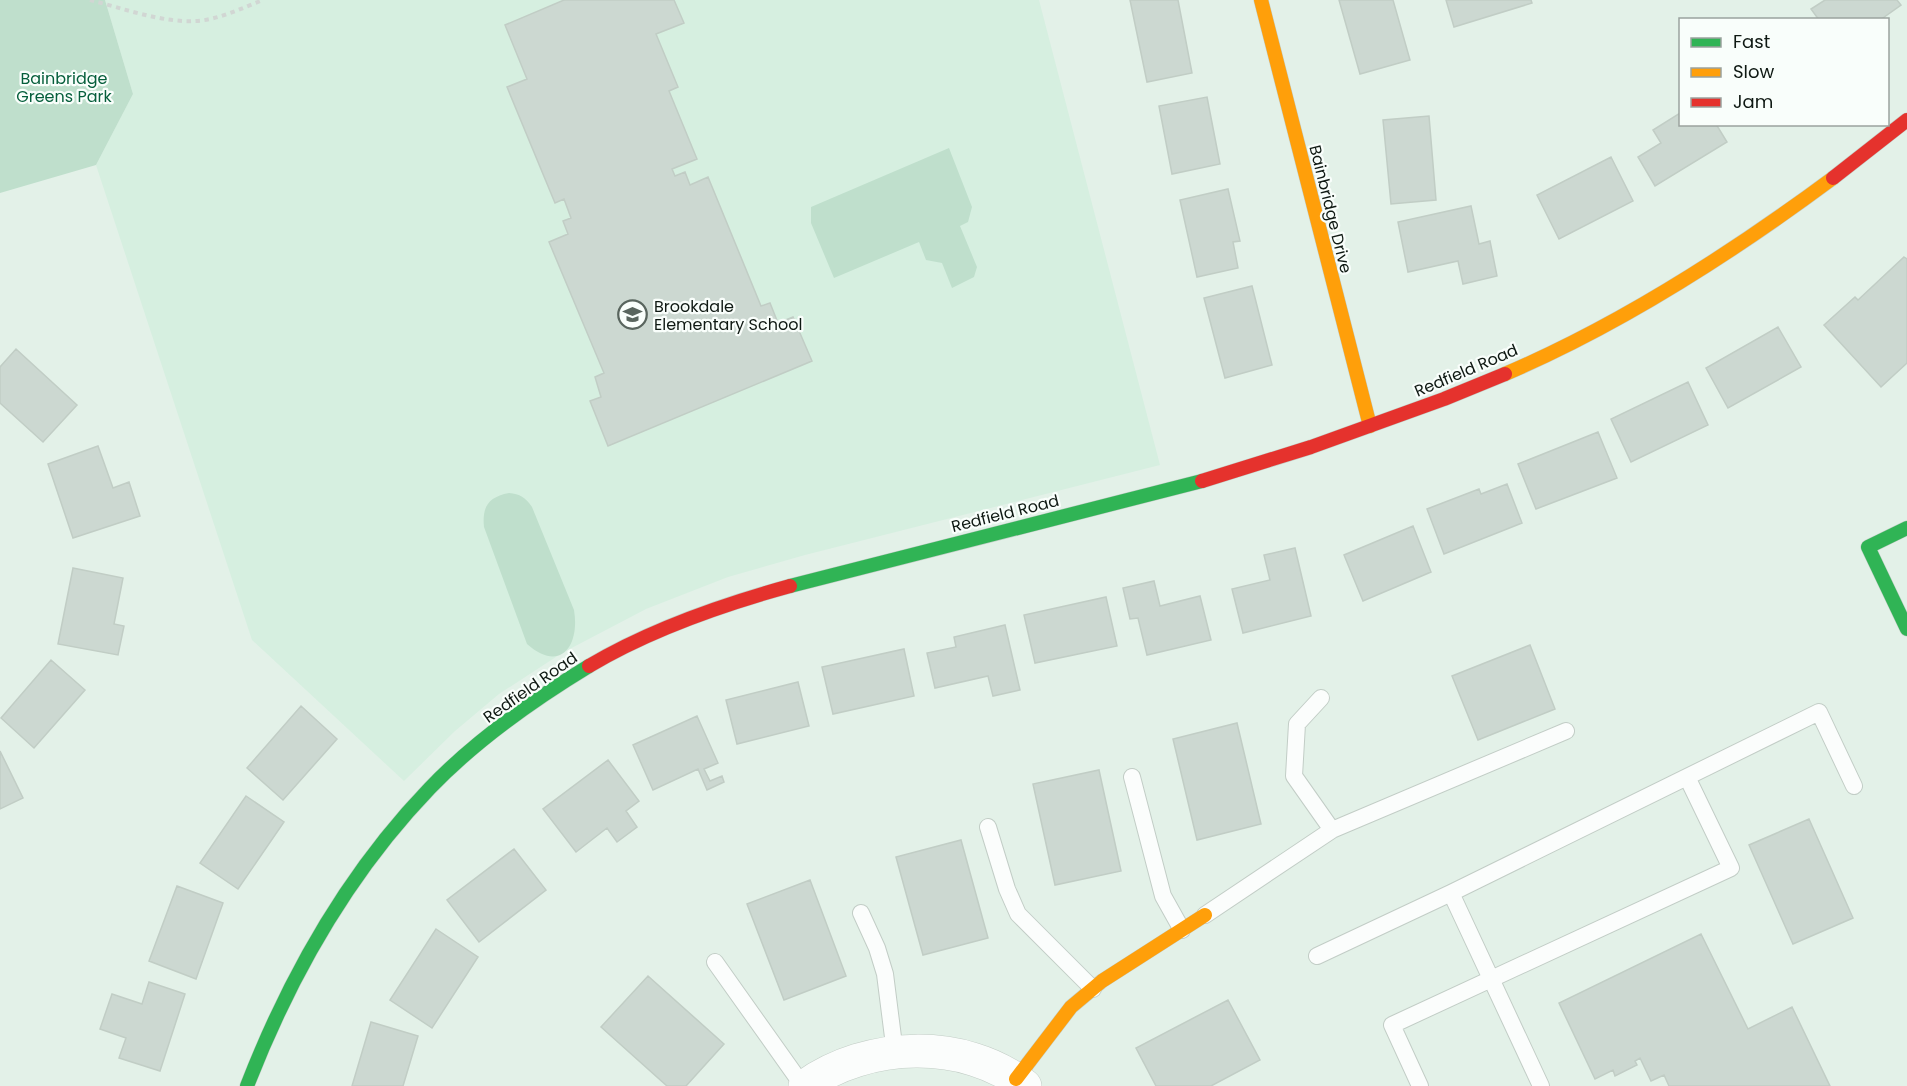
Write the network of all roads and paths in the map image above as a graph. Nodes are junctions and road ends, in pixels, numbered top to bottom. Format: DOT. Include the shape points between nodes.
graph roads {
  1 [pos="90,0"];
  2 [pos="263,0"];
  3 [pos="1261,0"];
  4 [pos="1907,120"];
  5 [pos="1370,426"];
  6 [pos="1907,528"];
  7 [pos="1907,629"];
  8 [pos="1321,698"];
  9 [pos="1566,731"];
  10 [pos="1132,777"];
  11 [pos="1687,777"];
  12 [pos="1854,786"];
  13 [pos="988,827"];
  14 [pos="1332,830"];
  15 [pos="1451,893"];
  16 [pos="861,913"];
  17 [pos="1205,915"];
  18 [pos="1182,930"];
  19 [pos="1317,956"];
  20 [pos="715,962"];
  21 [pos="1491,980"];
  22 [pos="1093,989"];
  23 [pos="895,1053"];
  24 [pos="1012,1081"];
  25 [pos="246,1086"];
  26 [pos="804,1086"];
  27 [pos="1420,1086"];
  28 [pos="1541,1086"];
  1 -- 2 [label="path" via="173,20 197,21"];
  3 -- 5 [label="street, Bainbridge Drive"];
  4 -- 5 [label="street, Redfield Road" via="1799,203 1702,268 1615,318 1457,394"];
  5 -- 25 [label="street, Redfield Road" via="1275,459 1164,490 746,599 641,638 564,680 471,750 400,822 319,934 283,998"];
  6 -- 7 [label="street" via="1868,547"];
  8 -- 14 [label="lane" via="1297,724 1294,776"];
  9 -- 14 [label="lane"];
  10 -- 18 [label="lane" via="1163,896"];
  11 -- 12 [label="lane" via="1819,712"];
  11 -- 15 [label="lane"];
  11 -- 21 [label="lane" via="1731,868"];
  13 -- 22 [label="lane" via="1018,914"];
  14 -- 17 [label="lane"];
  15 -- 19 [label="lane"];
  15 -- 21 [label="lane"];
  16 -- 23 [label="lane" via="885,974"];
  17 -- 18 [label="street"];
  18 -- 22 [label="street"];
  20 -- 26 [label="lane"];
  21 -- 27 [label="lane" via="1392,1025"];
  21 -- 28 [label="lane"];
  22 -- 24 [label="street" via="1071,1007"];
  23 -- 24 [label="street" via="953,1053 982,1062"];
  23 -- 26 [label="street" via="854,1062"];
}
